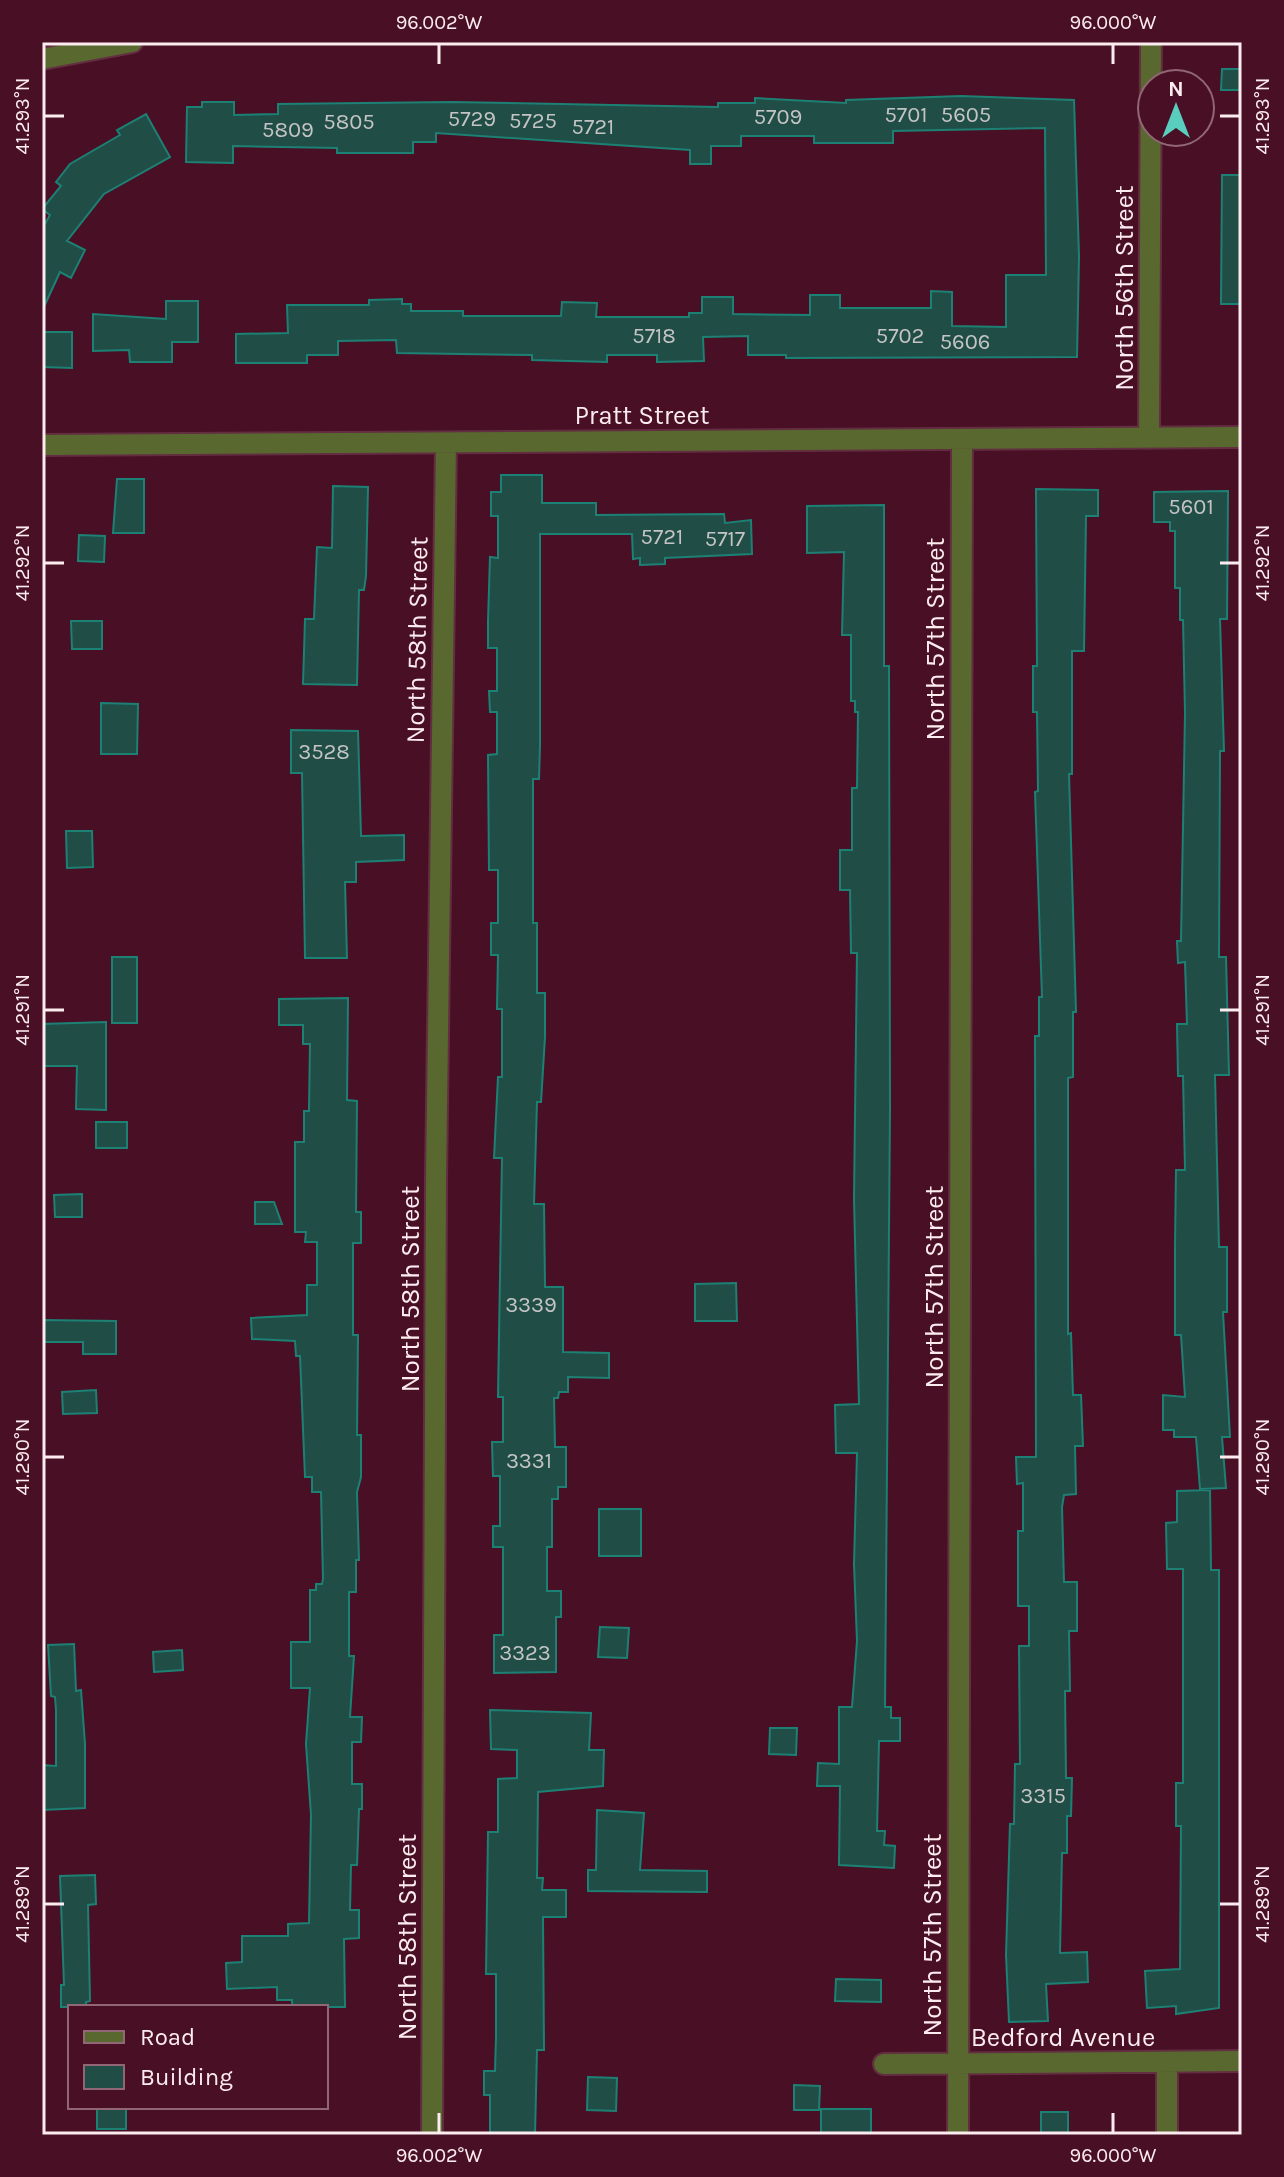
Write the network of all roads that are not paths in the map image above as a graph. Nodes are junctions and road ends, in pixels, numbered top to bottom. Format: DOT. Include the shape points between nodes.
graph roads {
  1 [pos="132,42"];
  2 [pos="1151,42"];
  3 [pos="42,59"];
  4 [pos="1242,437"];
  5 [pos="1149,438"];
  6 [pos="962,439"];
  7 [pos="446,443"];
  8 [pos="42,445"];
  9 [pos="1242,2061"];
  10 [pos="1167,2062"];
  11 [pos="884,2064"];
  12 [pos="958,2064"];
  13 [pos="432,2135"];
  14 [pos="958,2135"];
  15 [pos="1167,2135"];
  1 -- 3 [label="street"];
  2 -- 5 [label="street, North 56th Street"];
  4 -- 5 [label="street, Pratt Street"];
  5 -- 6 [label="street, Pratt Street"];
  6 -- 7 [label="street, Pratt Street"];
  6 -- 12 [label="street, North 57th Street"];
  7 -- 8 [label="street, Pratt Street"];
  7 -- 13 [label="street, North 58th Street"];
  9 -- 10 [label="street, Bedford Avenue"];
  10 -- 12 [label="street, Bedford Avenue"];
  10 -- 15 [label="street"];
  11 -- 12 [label="street, Bedford Avenue"];
  12 -- 14 [label="street, North 57th Street"];
}
